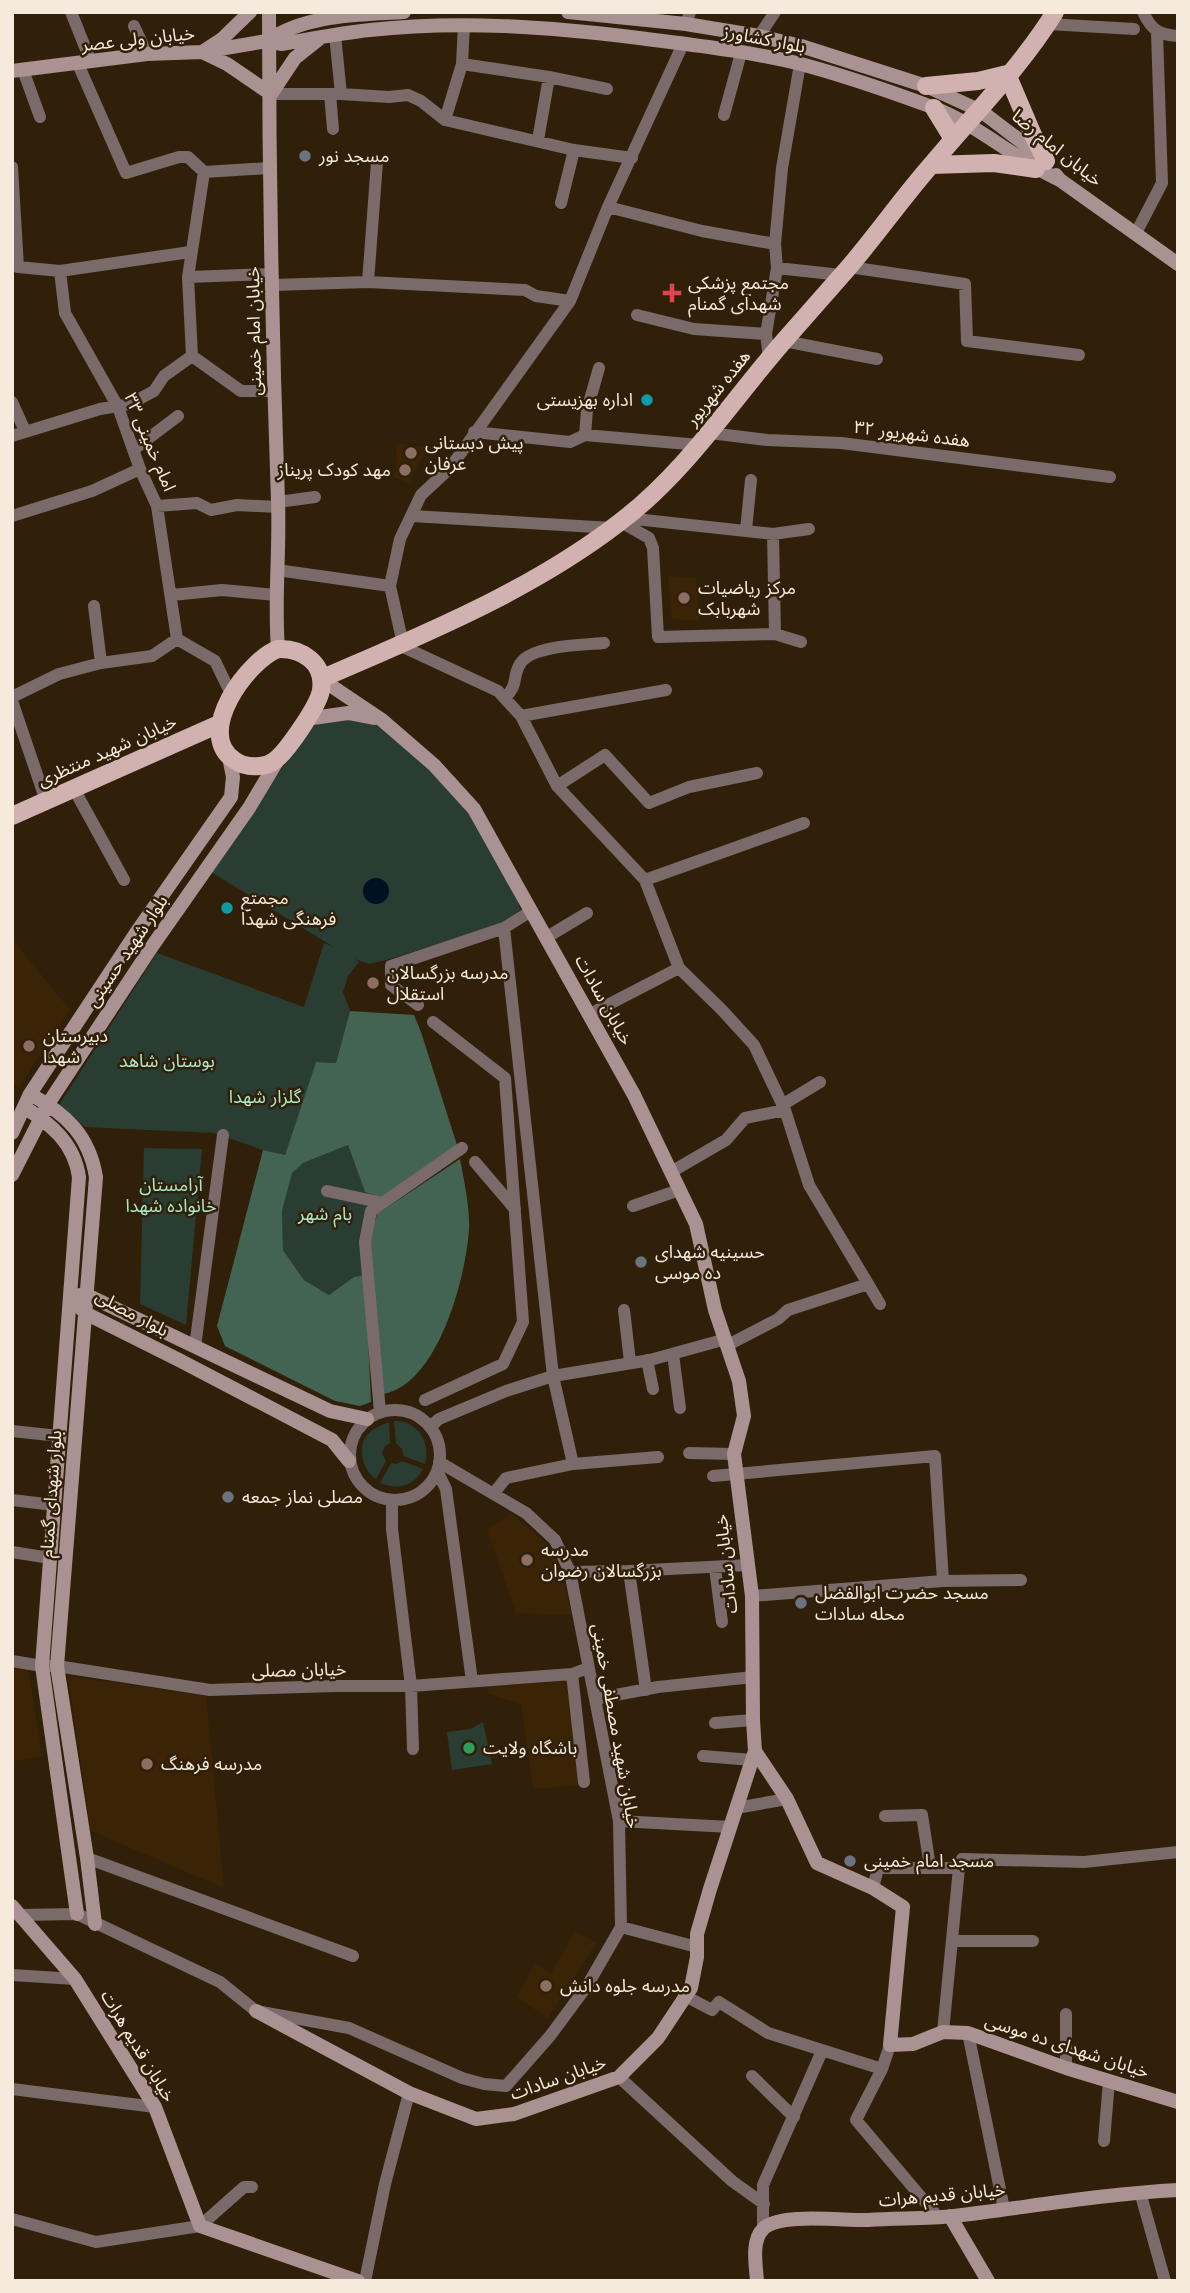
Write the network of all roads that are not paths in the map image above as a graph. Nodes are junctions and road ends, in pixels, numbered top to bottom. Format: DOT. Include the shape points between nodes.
graph roads {
  1 [pos="71,12"];
  2 [pos="250,12"];
  3 [pos="268,12"];
  4 [pos="298,12"];
  5 [pos="404,12"];
  6 [pos="568,12"];
  7 [pos="775,12"];
  8 [pos="1143,12"];
  9 [pos="688,18"];
  10 [pos="1052,18"];
  11 [pos="318,21"];
  12 [pos="464,25"];
  13 [pos="134,26"];
  14 [pos="1134,29"];
  15 [pos="1157,33"];
  16 [pos="327,36"];
  17 [pos="759,36"];
  18 [pos="1178,36"];
  19 [pos="267,41"];
  20 [pos="683,44"];
  21 [pos="202,51"];
  22 [pos="741,53"];
  23 [pos="147,54"];
  24 [pos="84,63"];
  25 [pos="462,64"];
  26 [pos="800,64"];
  27 [pos="18,71"];
  28 [pos="1007,74"];
  29 [pos="548,77"];
  30 [pos="607,89"];
  31 [pos="271,94"];
  32 [pos="335,94"];
  33 [pos="932,98"];
  34 [pos="724,115"];
  35 [pos="40,117"];
  36 [pos="974,117"];
  37 [pos="445,120"];
  38 [pos="333,129"];
  39 [pos="953,139"];
  40 [pos="538,140"];
  41 [pos="574,150"];
  42 [pos="632,158"];
  43 [pos="377,162"];
  44 [pos="931,165"];
  45 [pos="1041,165"];
  46 [pos="12,167"];
  47 [pos="270,168"];
  48 [pos="204,172"];
  49 [pos="561,203"];
  50 [pos="608,207"];
  51 [pos="1136,233"];
  52 [pos="775,244"];
  53 [pos="190,252"];
  54 [pos="1178,264"];
  55 [pos="15,266"];
  56 [pos="778,268"];
  57 [pos="60,271"];
  58 [pos="845,271"];
  59 [pos="188,277"];
  60 [pos="272,280"];
  61 [pos="368,282"];
  62 [pos="570,301"];
  63 [pos="637,315"];
  64 [pos="766,334"];
  65 [pos="783,341"];
  66 [pos="1079,355"];
  67 [pos="192,356"];
  68 [pos="769,358"];
  69 [pos="877,359"];
  70 [pos="599,368"];
  71 [pos="274,391"];
  72 [pos="12,402"];
  73 [pos="118,407"];
  74 [pos="178,416"];
  75 [pos="25,431"];
  76 [pos="474,432"];
  77 [pos="585,435"];
  78 [pos="12,436"];
  79 [pos="704,439"];
  80 [pos="133,450"];
  81 [pos="140,469"];
  82 [pos="1110,477"];
  83 [pos="751,480"];
  84 [pos="315,497"];
  85 [pos="278,505"];
  86 [pos="157,506"];
  87 [pos="12,516"];
  88 [pos="412,516"];
  89 [pos="620,523"];
  90 [pos="809,529"];
  91 [pos="746,530"];
  92 [pos="773,534"];
  93 [pos="277,570"];
  94 [pos="390,586"];
  95 [pos="172,595"];
  96 [pos="276,595"];
  97 [pos="94,606"];
  98 [pos="775,634"];
  99 [pos="177,639"];
  100 [pos="800,642"];
  101 [pos="604,643"];
  102 [pos="401,645"];
  103 [pos="278,649"];
  104 [pos="101,663"];
  105 [pos="321,679"];
  106 [pos="666,690"];
  107 [pos="232,696"];
  108 [pos="505,698"];
  109 [pos="12,699"];
  110 [pos="521,716"];
  111 [pos="306,719"];
  112 [pos="382,720"];
  113 [pos="219,724"];
  114 [pos="282,754"];
  115 [pos="229,757"];
  116 [pos="757,773"];
  117 [pos="557,786"];
  118 [pos="74,789"];
  119 [pos="231,797"];
  120 [pos="46,801"];
  121 [pos="248,808"];
  122 [pos="12,816"];
  123 [pos="804,823"];
  124 [pos="124,880"];
  125 [pos="645,880"];
  126 [pos="531,911"];
  127 [pos="587,913"];
  128 [pos="504,928"];
  129 [pos="547,937"];
  130 [pos="679,968"];
  131 [pos="418,1005"];
  132 [pos="590,1014"];
  133 [pos="433,1022"];
  134 [pos="820,1082"];
  135 [pos="27,1100"];
  136 [pos="783,1107"];
  137 [pos="45,1111"];
  138 [pos="12,1133"];
  139 [pos="223,1135"];
  140 [pos="462,1148"];
  141 [pos="475,1162"];
  142 [pos="671,1172"];
  143 [pos="12,1175"];
  144 [pos="679,1190"];
  145 [pos="327,1191"];
  146 [pos="383,1203"];
  147 [pos="633,1206"];
  148 [pos="514,1209"];
  149 [pos="869,1284"];
  150 [pos="70,1294"];
  151 [pos="87,1295"];
  152 [pos="880,1304"];
  153 [pos="624,1310"];
  154 [pos="85,1313"];
  155 [pos="727,1342"];
  156 [pos="195,1347"];
  157 [pos="673,1354"];
  158 [pos="647,1360"];
  159 [pos="630,1362"];
  160 [pos="553,1376"];
  161 [pos="653,1389"];
  162 [pos="425,1400"];
  163 [pos="680,1408"];
  164 [pos="380,1412"];
  165 [pos="367,1419"];
  166 [pos="430,1427"];
  167 [pos="12,1431"];
  168 [pos="59,1436"];
  169 [pos="689,1452"];
  170 [pos="734,1454"];
  171 [pos="657,1457"];
  172 [pos="349,1461"];
  173 [pos="573,1464"];
  174 [pos="438,1466"];
  175 [pos="735,1475"];
  176 [pos="713,1476"];
  177 [pos="494,1493"];
  178 [pos="12,1500"];
  179 [pos="393,1501"];
  180 [pos="54,1505"];
  181 [pos="12,1552"];
  182 [pos="50,1558"];
  183 [pos="748,1565"];
  184 [pos="715,1567"];
  185 [pos="570,1572"];
  186 [pos="629,1572"];
  187 [pos="1021,1580"];
  188 [pos="943,1581"];
  189 [pos="752,1596"];
  190 [pos="722,1622"];
  191 [pos="12,1661"];
  192 [pos="41,1666"];
  193 [pos="57,1666"];
  194 [pos="588,1668"];
  195 [pos="572,1674"];
  196 [pos="753,1677"];
  197 [pos="472,1681"];
  198 [pos="411,1686"];
  199 [pos="646,1690"];
  200 [pos="595,1699"];
  201 [pos="753,1720"];
  202 [pos="715,1723"];
  203 [pos="413,1749"];
  204 [pos="754,1755"];
  205 [pos="703,1756"];
  206 [pos="584,1782"];
  207 [pos="787,1799"];
  208 [pos="736,1808"];
  209 [pos="885,1816"];
  210 [pos="619,1821"];
  211 [pos="730,1827"];
  212 [pos="1178,1852"];
  213 [pos="87,1858"];
  214 [pos="961,1863"];
  215 [pos="930,1867"];
  216 [pos="873,1888"];
  217 [pos="15,1910"];
  218 [pos="78,1914"];
  219 [pos="95,1924"];
  220 [pos="621,1927"];
  221 [pos="953,1941"];
  222 [pos="1033,1941"];
  223 [pos="697,1947"];
  224 [pos="352,1956"];
  225 [pos="12,1975"];
  226 [pos="75,1979"];
  227 [pos="685,1996"];
  228 [pos="256,2011"];
  229 [pos="1066,2014"];
  230 [pos="943,2032"];
  231 [pos="968,2033"];
  232 [pos="890,2045"];
  233 [pos="822,2051"];
  234 [pos="1066,2068"];
  235 [pos="882,2069"];
  236 [pos="752,2076"];
  237 [pos="619,2077"];
  238 [pos="1109,2081"];
  239 [pos="12,2089"];
  240 [pos="409,2093"];
  241 [pos="1178,2102"];
  242 [pos="155,2107"];
  243 [pos="794,2117"];
  244 [pos="1104,2141"];
  245 [pos="252,2187"];
  246 [pos="1178,2190"];
  247 [pos="1140,2192"];
  248 [pos="764,2204"];
  249 [pos="1004,2209"];
  250 [pos="944,2216"];
  251 [pos="12,2219"];
  252 [pos="200,2226"];
  253 [pos="763,2229"];
  254 [pos="358,2281"];
  255 [pos="365,2281"];
  256 [pos="757,2281"];
  257 [pos="988,2281"];
  258 [pos="1166,2281"];
  1 -- 24 [label="street"];
  2 -- 21 [label="street"];
  3 -- 19 [label="street, خیابان امام خمینی"];
  4 -- 11 [label="street"];
  5 -- 11 [label="street"];
  6 -- 9 [label="street, بلوار کشاورز"];
  7 -- 17 [label="street"];
  8 -- 15 [label="street"];
  9 -- 17 [label="street, بلوار کشاورز"];
  10 -- 14 [label="street"];
  10 -- 28 [label="main road, هفده شهریور"];
  11 -- 16 [label="street"];
  11 -- 19 [label="street" via="284,30"];
  12 -- 16 [label="street, بلوار کشاورز"];
  12 -- 20 [label="street, بلوار کشاورز"];
  12 -- 25 [label="street"];
  13 -- 23 [label="street"];
  15 -- 18 [label="street"];
  15 -- 51 [label="street" via="1162,183"];
  16 -- 19 [label="street, بلوار کشاورز" via="281,44"];
  16 -- 31 [label="street" via="295,58"];
  16 -- 32 [label="street"];
  17 -- 33 [label="street, بلوار کشاورز" via="801,46"];
  19 -- 21 [label="street, خیابان ولی عصر"];
  19 -- 31 [label="street, خیابان امام خمینی"];
  20 -- 22 [label="street, بلوار کشاورز"];
  20 -- 42 [label="street"];
  21 -- 23 [label="street, خیابان ولی عصر"];
  21 -- 31 [label="street"];
  22 -- 26 [label="street, بلوار کشاورز"];
  22 -- 34 [label="street"];
  23 -- 24 [label="street, خیابان ولی عصر"];
  24 -- 27 [label="street, خیابان ولی عصر"];
  24 -- 48 [label="street" via="127,173 179,157 188,157"];
  25 -- 29 [label="street"];
  25 -- 37 [label="street"];
  26 -- 33 [label="street, بلوار کشاورز"];
  26 -- 52 [label="street" via="782,168"];
  27 -- 35 [label="street"];
  28 -- 33 [label="main road"];
  28 -- 36 [label="main road, هفده شهریور"];
  28 -- 45 [label="main road"];
  29 -- 30 [label="street"];
  29 -- 40 [label="street"];
  31 -- 32 [label="street"];
  31 -- 47 [label="street, خیابان امام خمینی"];
  32 -- 37 [label="street" via="408,95"];
  32 -- 38 [label="street"];
  33 -- 36 [label="street, بلوار کشاورز"];
  33 -- 39 [label="main road"];
  36 -- 39 [label="main road, هفده شهریور"];
  36 -- 45 [label="street, خیابان امام رضا"];
  37 -- 40 [label="street"];
  39 -- 44 [label="main road, هفده شهریور"];
  40 -- 41 [label="street"];
  41 -- 42 [label="street"];
  41 -- 49 [label="street"];
  42 -- 50 [label="street"];
  43 -- 61 [label="street"];
  44 -- 45 [label="main road"];
  44 -- 58 [label="main road, هفده شهریور"];
  45 -- 51 [label="street, خیابان امام رضا"];
  46 -- 55 [label="street"];
  47 -- 48 [label="street"];
  47 -- 60 [label="street, خیابان امام خمینی"];
  48 -- 53 [label="street"];
  50 -- 52 [label="street"];
  50 -- 62 [label="street"];
  51 -- 54 [label="street, خیابان امام رضا"];
  52 -- 56 [label="street"];
  53 -- 57 [label="street"];
  53 -- 59 [label="street"];
  55 -- 57 [label="street"];
  56 -- 58 [label="street"];
  56 -- 64 [label="street"];
  57 -- 73 [label="street, امام خمینی ۳۳" via="65,313"];
  58 -- 65 [label="main road, هفده شهریور"];
  58 -- 66 [label="street" via="965,284 967,341"];
  59 -- 60 [label="street"];
  59 -- 67 [label="street"];
  60 -- 61 [label="street"];
  60 -- 71 [label="street, خیابان امام خمینی"];
  61 -- 62 [label="street" via="525,290"];
  62 -- 76 [label="street"];
  63 -- 64 [label="street" via="694,328"];
  64 -- 68 [label="street"];
  65 -- 68 [label="main road, هفده شهریور"];
  65 -- 69 [label="street"];
  67 -- 71 [label="street" via="241,391"];
  67 -- 73 [label="street" via="164,376 154,391"];
  68 -- 79 [label="main road, هفده شهریور"];
  70 -- 77 [label="street"];
  71 -- 85 [label="street, خیابان امام خمینی"];
  72 -- 75 [label="street"];
  73 -- 75 [label="street"];
  73 -- 80 [label="street, امام خمینی ۳۳"];
  74 -- 80 [label="street"];
  75 -- 78 [label="street"];
  76 -- 77 [label="street, هفده شهریور ۳۲" via="570,442"];
  76 -- 88 [label="street" via="450,468 421,495"];
  77 -- 79 [label="street, هفده شهریور ۳۲"];
  79 -- 82 [label="street, هفده شهریور ۳۲" via="841,443"];
  79 -- 89 [label="main road, هفده شهریور"];
  80 -- 81 [label="street, امام خمینی ۳۳"];
  81 -- 86 [label="street, امام خمینی ۳۳"];
  81 -- 87 [label="street" via="92,491"];
  83 -- 91 [label="street"];
  84 -- 85 [label="street"];
  85 -- 86 [label="street" via="211,510 197,503"];
  85 -- 93 [label="street, خیابان امام خمینی"];
  86 -- 95 [label="street, امام خمینی ۳۳"];
  88 -- 89 [label="street"];
  88 -- 94 [label="street" via="400,539"];
  89 -- 91 [label="street"];
  89 -- 98 [label="street" via="649,538 653,548 658,637"];
  89 -- 102 [label="main road, هفده شهریور" via="495,600"];
  90 -- 92 [label="street"];
  91 -- 92 [label="street"];
  92 -- 98 [label="street"];
  93 -- 94 [label="street"];
  93 -- 96 [label="street, خیابان امام خمینی"];
  94 -- 102 [label="street"];
  95 -- 96 [label="street" via="222,590"];
  95 -- 99 [label="street, امام خمینی ۳۳"];
  96 -- 103 [label="street, خیابان امام خمینی"];
  97 -- 104 [label="street"];
  98 -- 100 [label="street"];
  99 -- 104 [label="street" via="152,656"];
  99 -- 107 [label="street" via="215,661"];
  101 -- 108 [label="street" via="556,648 525,658 516,672 513,690"];
  102 -- 105 [label="main road, هفده شهریور"];
  102 -- 108 [label="street"];
  103 -- 105 [label="main road" via="301,652"];
  103 -- 107 [label="main road" via="258,661"];
  104 -- 109 [label="street" via="59,674"];
  105 -- 111 [label="main road" via="318,701"];
  105 -- 112 [label="street, خیابان سادات"];
  106 -- 110 [label="street"];
  107 -- 113 [label="main road"];
  108 -- 110 [label="street"];
  109 -- 120 [label="street"];
  110 -- 117 [label="street"];
  111 -- 112 [label="street" via="348,713"];
  111 -- 114 [label="main road"];
  112 -- 126 [label="street, خیابان سادات" via="434,765 474,809"];
  113 -- 115 [label="main road" via="218,736"];
  113 -- 118 [label="main road, خیابان شهید منتظری"];
  114 -- 115 [label="main road" via="273,762 250,767"];
  114 -- 121 [label="street, بلوار شهید حسینی"];
  115 -- 119 [label="street"];
  116 -- 117 [label="street" via="689,787 649,803 605,755"];
  117 -- 125 [label="street"];
  118 -- 120 [label="main road, خیابان شهید منتظری"];
  118 -- 124 [label="street"];
  119 -- 121 [label="street" via="242,799"];
  119 -- 135 [label="street, بلوار شهید حسینی"];
  120 -- 122 [label="main road, خیابان شهید منتظری"];
  121 -- 137 [label="street, بلوار شهید حسینی"];
  123 -- 125 [label="street"];
  125 -- 130 [label="street"];
  126 -- 128 [label="street"];
  126 -- 129 [label="street, خیابان سادات"];
  127 -- 129 [label="street"];
  128 -- 131 [label="street" via="391,966 391,985"];
  128 -- 160 [label="street"];
  129 -- 132 [label="street, خیابان سادات"];
  130 -- 132 [label="street"];
  130 -- 136 [label="street" via="754,1045"];
  132 -- 142 [label="street, خیابان سادات"];
  133 -- 148 [label="street" via="505,1078"];
  134 -- 136 [label="street"];
  135 -- 137 [label="street, بلوار شهدای گمنام"];
  135 -- 138 [label="street, بلوار شهید حسینی"];
  136 -- 142 [label="street" via="745,1118 726,1140"];
  136 -- 149 [label="street" via="809,1185"];
  137 -- 143 [label="street, بلوار شهید حسینی"];
  137 -- 150 [label="street, بلوار شهدای گمنام" via="71,1149 79,1177"];
  137 -- 151 [label="street, بلوار شهدای گمنام" via="75,1127 93,1160 96,1177"];
  139 -- 156 [label="street"];
  140 -- 146 [label="street"];
  141 -- 148 [label="street"];
  142 -- 144 [label="street, خیابان سادات"];
  144 -- 147 [label="street"];
  144 -- 155 [label="street, خیابان سادات" via="696,1224 703,1266"];
  145 -- 146 [label="street"];
  146 -- 164 [label="street" via="371,1211 365,1242"];
  148 -- 162 [label="street" via="523,1322 503,1364"];
  149 -- 152 [label="street"];
  149 -- 155 [label="street" via="788,1310"];
  150 -- 151 [label="street, بلوار مصلی"];
  150 -- 154 [label="street, بلوار مصلی"];
  150 -- 168 [label="street, بلوار شهدای گمنام"];
  151 -- 154 [label="street, بلوار شهدای گمنام"];
  151 -- 156 [label="street, بلوار مصلی"];
  153 -- 159 [label="street"];
  154 -- 172 [label="street, بلوار مصلی" via="332,1440"];
  154 -- 193 [label="street, بلوار شهدای گمنام"];
  155 -- 157 [label="street"];
  155 -- 170 [label="street, خیابان سادات" via="744,1416"];
  156 -- 165 [label="street, بلوار مصلی" via="330,1411"];
  157 -- 158 [label="street"];
  157 -- 163 [label="street"];
  158 -- 159 [label="street"];
  158 -- 161 [label="street"];
  159 -- 160 [label="street"];
  160 -- 166 [label="street" via="506,1391"];
  160 -- 173 [label="street"];
  164 -- 165 [label="street"];
  164 -- 166 [label="street" via="406,1411"];
  165 -- 172 [label="street" via="356,1431"];
  166 -- 174 [label="street" via="438,1443"];
  167 -- 168 [label="street"];
  168 -- 180 [label="street, بلوار شهدای گمنام"];
  169 -- 170 [label="street"];
  170 -- 175 [label="street, خیابان سادات"];
  171 -- 173 [label="street"];
  172 -- 179 [label="street" via="364,1489"];
  173 -- 177 [label="street" via="506,1478"];
  174 -- 177 [label="street, خیابان شهید مصطفی خمینی"];
  174 -- 179 [label="street" via="432,1482 414,1496"];
  174 -- 197 [label="street" via="446,1489"];
  175 -- 176 [label="street"];
  175 -- 183 [label="street, خیابان سادات"];
  175 -- 188 [label="street" via="935,1456"];
  177 -- 185 [label="street, خیابان شهید مصطفی خمینی" via="526,1513 555,1540"];
  178 -- 180 [label="street"];
  179 -- 198 [label="street"];
  180 -- 182 [label="street, بلوار شهدای گمنام"];
  181 -- 182 [label="street"];
  182 -- 192 [label="street, بلوار شهدای گمنام"];
  183 -- 184 [label="street"];
  183 -- 189 [label="street, خیابان سادات"];
  184 -- 186 [label="street"];
  184 -- 190 [label="street"];
  185 -- 186 [label="street"];
  185 -- 194 [label="street, خیابان شهید مصطفی خمینی"];
  186 -- 199 [label="street"];
  187 -- 188 [label="street"];
  188 -- 189 [label="street"];
  189 -- 196 [label="street, خیابان سادات"];
  191 -- 192 [label="street, خیابان مصلی"];
  192 -- 193 [label="street, خیابان مصلی"];
  192 -- 218 [label="street, بلوار شهدای گمنام"];
  193 -- 198 [label="street, خیابان مصلی" via="210,1690"];
  193 -- 213 [label="street, بلوار شهدای گمنام"];
  194 -- 195 [label="street, خیابان مصلی"];
  194 -- 200 [label="street, خیابان شهید مصطفی خمینی"];
  195 -- 197 [label="street, خیابان مصلی"];
  195 -- 206 [label="street"];
  196 -- 199 [label="street"];
  196 -- 201 [label="street, خیابان سادات"];
  197 -- 198 [label="street, خیابان مصلی"];
  198 -- 203 [label="street"];
  199 -- 200 [label="street"];
  200 -- 210 [label="street, خیابان شهید مصطفی خمینی"];
  201 -- 202 [label="street"];
  201 -- 204 [label="street, خیابان سادات"];
  204 -- 205 [label="street"];
  204 -- 207 [label="street"];
  204 -- 208 [label="street, خیابان سادات"];
  207 -- 208 [label="street"];
  207 -- 216 [label="street" via="817,1864"];
  208 -- 211 [label="street, خیابان سادات"];
  209 -- 215 [label="street" via="922,1815"];
  210 -- 211 [label="street"];
  210 -- 220 [label="street, خیابان شهید مصطفی خمینی"];
  211 -- 223 [label="street, خیابان سادات"];
  212 -- 214 [label="street" via="1084,1863"];
  213 -- 219 [label="street, بلوار شهدای گمنام"];
  213 -- 224 [label="street"];
  214 -- 215 [label="street"];
  214 -- 221 [label="street"];
  215 -- 216 [label="street" via="877,1868"];
  216 -- 232 [label="street" via="903,1907"];
  217 -- 218 [label="street"];
  217 -- 226 [label="street, خیابان قدیم هرات"];
  218 -- 219 [label="street"];
  219 -- 228 [label="street" via="220,1982"];
  220 -- 223 [label="street"];
  220 -- 228 [label="street" via="587,1986 506,2086 462,2078 349,2028"];
  221 -- 222 [label="street"];
  221 -- 230 [label="street"];
  223 -- 227 [label="street, خیابان سادات" via="691,1988"];
  225 -- 226 [label="street"];
  226 -- 242 [label="street, خیابان قدیم هرات"];
  227 -- 233 [label="street" via="712,2010 719,2002 768,2033"];
  227 -- 237 [label="street, خیابان سادات" via="658,2038"];
  228 -- 240 [label="street, خیابان سادات"];
  229 -- 234 [label="street"];
  230 -- 231 [label="street, خیابان شهدای ده موسی"];
  230 -- 232 [label="street, خیابان شهدای ده موسی" via="913,2044"];
  231 -- 234 [label="street, خیابان شهدای ده موسی"];
  231 -- 249 [label="street"];
  232 -- 235 [label="street"];
  233 -- 235 [label="street"];
  233 -- 243 [label="street"];
  234 -- 238 [label="street, خیابان شهدای ده موسی"];
  235 -- 250 [label="street" via="856,2120"];
  236 -- 243 [label="street"];
  237 -- 240 [label="street, خیابان سادات" via="514,2114 476,2119"];
  237 -- 248 [label="street" via="732,2181"];
  238 -- 241 [label="street, خیابان شهدای ده موسی"];
  238 -- 244 [label="street"];
  239 -- 242 [label="street"];
  240 -- 255 [label="street"];
  242 -- 252 [label="street, خیابان قدیم هرات"];
  243 -- 248 [label="street" via="763,2185"];
  245 -- 252 [label="street" via="244,2187"];
  246 -- 247 [label="street, خیابان قدیم هرات"];
  247 -- 249 [label="street, خیابان قدیم هرات"];
  247 -- 258 [label="street"];
  248 -- 253 [label="street"];
  249 -- 250 [label="street, خیابان قدیم هرات"];
  250 -- 253 [label="street, خیابان قدیم هرات" via="811,2218"];
  250 -- 257 [label="street"];
  251 -- 252 [label="street" via="96,2242"];
  252 -- 254 [label="street"];
  253 -- 256 [label="street" via="756,2243"];
}
